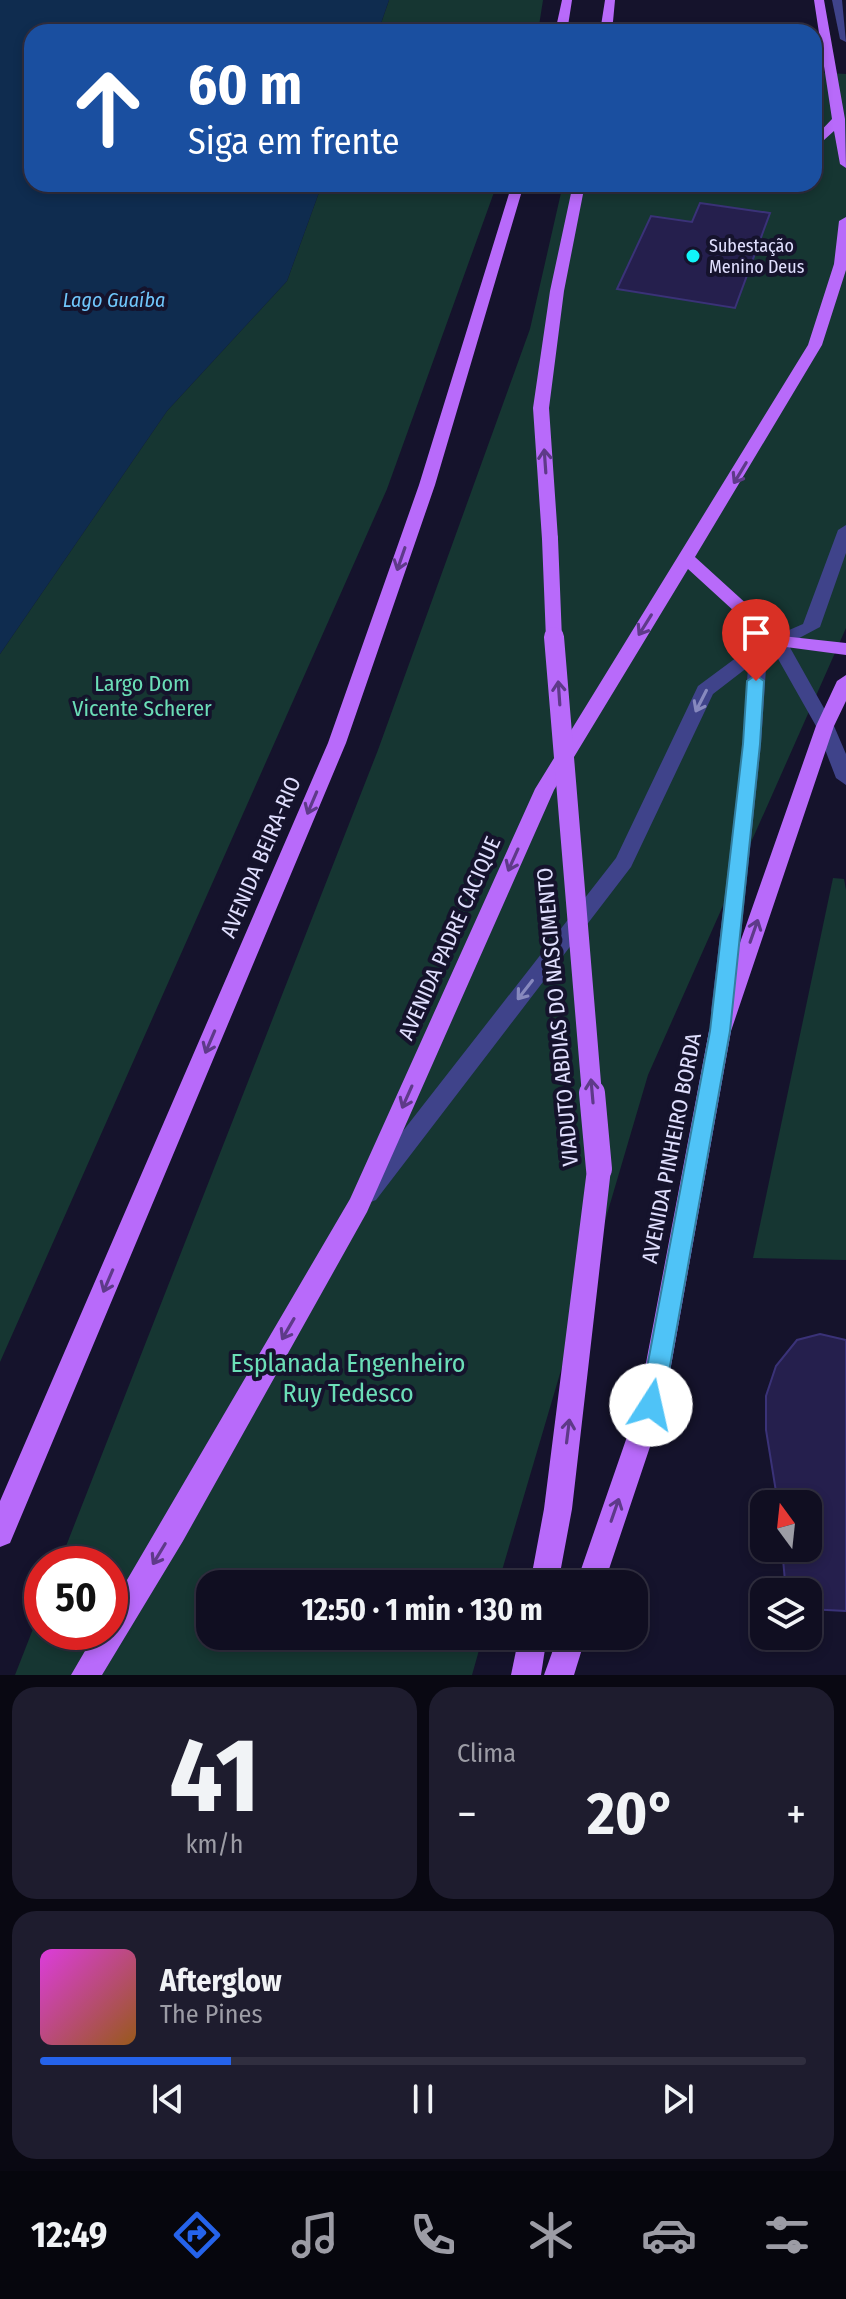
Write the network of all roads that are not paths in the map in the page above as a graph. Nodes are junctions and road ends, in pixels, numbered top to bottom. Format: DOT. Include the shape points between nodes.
graph roads {
  1 [pos="567,0"];
  2 [pos="610,0"];
  3 [pos="819,0"];
  4 [pos="837,0"];
  5 [pos="562,24"];
  6 [pos="607,24"];
  7 [pos="846,39"];
  8 [pos="843,125"];
  9 [pos="822,139"];
  10 [pos="846,164"];
  11 [pos="516,192"];
  12 [pos="577,192"];
  13 [pos="846,221"];
  14 [pos="844,263"];
  15 [pos="846,530"];
  16 [pos="687,559"];
  17 [pos="767,645"];
  18 [pos="846,649"];
  19 [pos="846,681"];
  20 [pos="825,726"];
  21 [pos="846,778"];
  22 [pos="720,1031"];
  23 [pos="359,1205"];
  24 [pos="0,1533"];
  25 [pos="547,1570"];
  26 [pos="595,1570"];
  27 [pos="530,1650"];
  28 [pos="567,1650"];
  29 [pos="86,1675"];
  30 [pos="526,1675"];
  31 [pos="559,1675"];
  1 -- 5 [label="main road"];
  2 -- 6 [label="main road"];
  3 -- 8 [label="main road"];
  4 -- 7 [label="street"];
  8 -- 9 [label="main road"];
  8 -- 10 [label="main road"];
  11 -- 24 [label="main road, AVENIDA BEIRA-RIO, one-way" via="427,485 337,743"];
  25 -- 12 [label="main road, VIADUTO ABDIAS DO NASCIMENTO, one-way, bridge" via="599,1169 551,597 541,408"];
  13 -- 14 [label="main road, AVENIDA PADRE CACIQUE"];
  14 -- 16 [label="main road, AVENIDA PADRE CACIQUE, one-way" via="815,345"];
  15 -- 17 [label="street" via="811,627"];
  16 -- 17 [label="main road"];
  16 -- 23 [label="main road, AVENIDA PADRE CACIQUE, one-way" via="545,789"];
  17 -- 18 [label="main road"];
  17 -- 20 [label="street"];
  17 -- 22 [label="street"];
  17 -- 23 [label="street, one-way" via="705,690 624,862"];
  19 -- 20 [label="main road"];
  20 -- 21 [label="street"];
  22 -- 20 [label="main road, AVENIDA PINHEIRO BORDA, one-way"];
  26 -- 22 [label="main road, AVENIDA PINHEIRO BORDA, one-way" via="651,1405"];
  23 -- 29 [label="main road, AVENIDA PADRE CACIQUE, one-way"];
  27 -- 30 [label="main road"];
  28 -- 31 [label="main road"];
}
